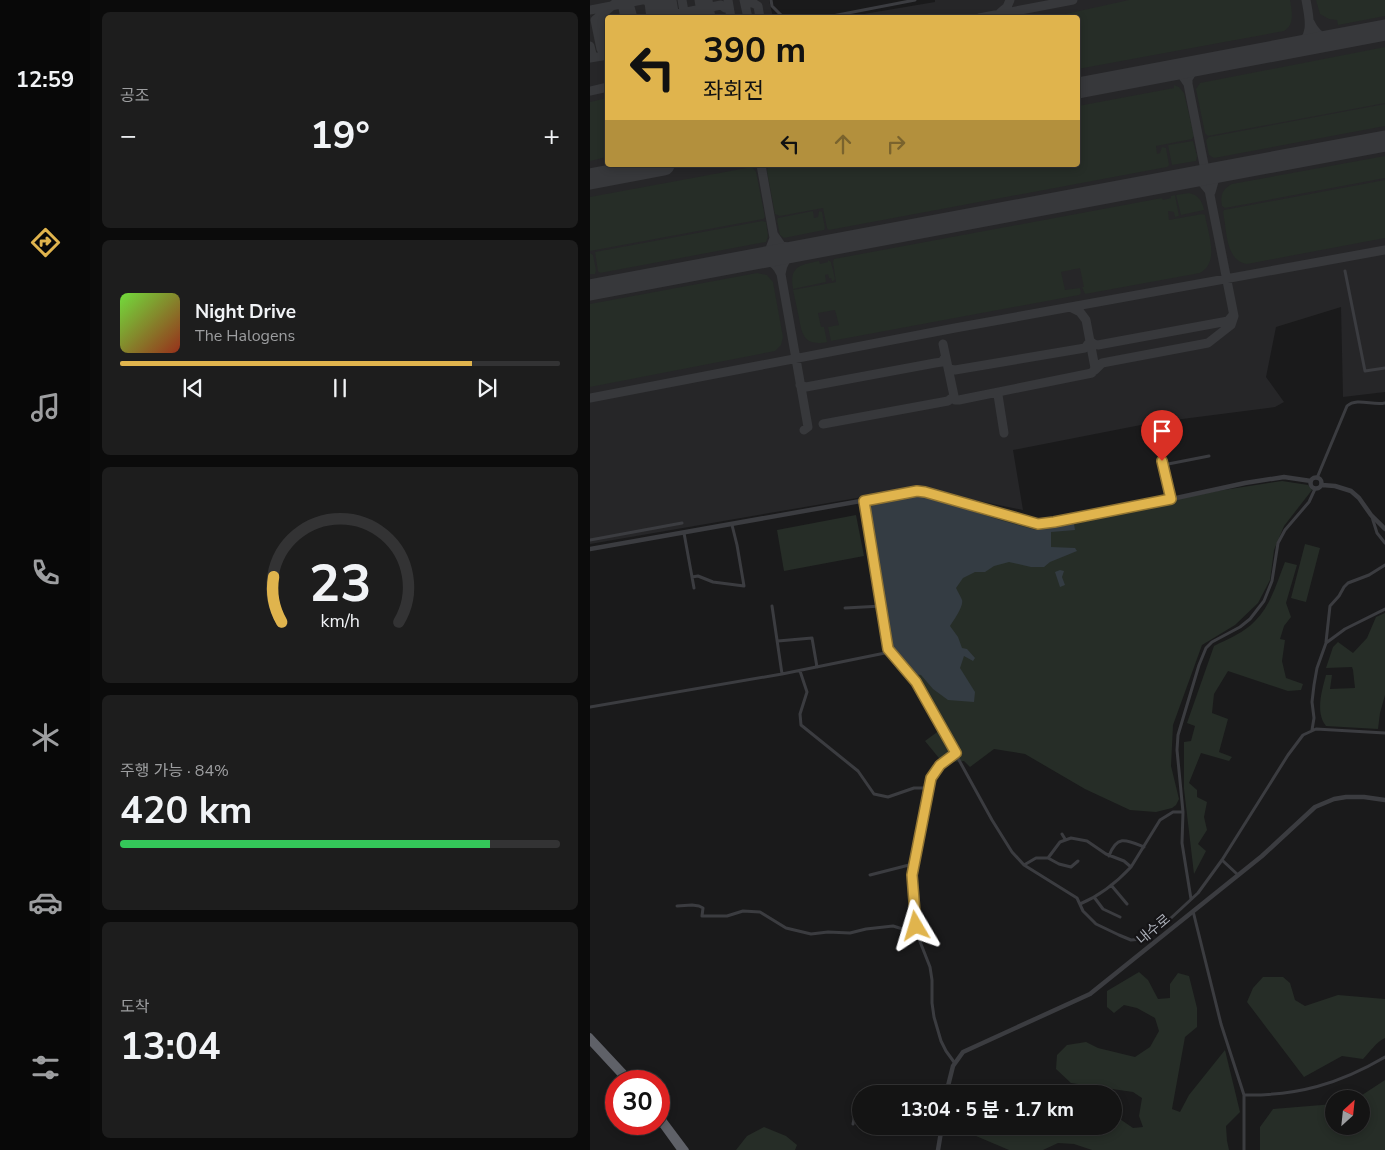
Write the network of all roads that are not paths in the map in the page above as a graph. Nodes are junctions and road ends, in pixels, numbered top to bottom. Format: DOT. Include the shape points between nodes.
graph roads {
  1 [pos="771,0"];
  2 [pos="915,0"];
  3 [pos="781,15"];
  4 [pos="838,15"];
  5 [pos="1345,271"];
  6 [pos="1385,368"];
  7 [pos="1385,402"];
  8 [pos="1154,423"];
  9 [pos="1209,456"];
  10 [pos="1163,465"];
  11 [pos="1317,478"];
  12 [pos="1311,482"];
  13 [pos="1322,485"];
  14 [pos="1315,489"];
  15 [pos="1171,499"];
  16 [pos="864,501"];
  17 [pos="1371,515"];
  18 [pos="682,523"];
  19 [pos="732,525"];
  20 [pos="1385,529"];
  21 [pos="684,532"];
  22 [pos="590,540"];
  23 [pos="1385,543"];
  24 [pos="590,549"];
  25 [pos="1385,565"];
  26 [pos="692,577"];
  27 [pos="694,588"];
  28 [pos="772,606"];
  29 [pos="882,606"];
  30 [pos="845,608"];
  31 [pos="1385,609"];
  32 [pos="778,641"];
  33 [pos="1326,643"];
  34 [pos="890,652"];
  35 [pos="817,667"];
  36 [pos="800,670"];
  37 [pos="782,674"];
  38 [pos="590,708"];
  39 [pos="1312,730"];
  40 [pos="1385,732"];
  41 [pos="956,753"];
  42 [pos="930,788"];
  43 [pos="1385,800"];
  44 [pos="1183,812"];
  45 [pos="1062,834"];
  46 [pos="1065,839"];
  47 [pos="1144,847"];
  48 [pos="1110,856"];
  49 [pos="1048,858"];
  50 [pos="1222,860"];
  51 [pos="1078,861"];
  52 [pos="913,864"];
  53 [pos="1024,865"];
  54 [pos="1131,867"];
  55 [pos="1237,874"];
  56 [pos="870,876"];
  57 [pos="1111,885"];
  58 [pos="1094,897"];
  59 [pos="1191,899"];
  60 [pos="1080,904"];
  61 [pos="1127,904"];
  62 [pos="677,906"];
  63 [pos="1193,911"];
  64 [pos="1120,917"];
  65 [pos="919,939"];
  66 [pos="590,1036"];
  67 [pos="590,1042"];
  68 [pos="1385,1057"];
  69 [pos="954,1062"];
  70 [pos="616,1070"];
  71 [pos="622,1070"];
  72 [pos="948,1085"];
  73 [pos="1244,1096"];
  74 [pos="670,1130"];
  75 [pos="670,1134"];
  76 [pos="940,1135"];
  77 [pos="682,1148"];
  78 [pos="938,1150"];
  79 [pos="1244,1150"];
  1 -- 3 [label="street"];
  2 -- 4 [label="street"];
  5 -- 6 [label="street" via="1365,371"];
  7 -- 11 [label="street" via="1356,402 1347,406"];
  8 -- 10 [label="street"];
  9 -- 10 [label="street"];
  10 -- 15 [label="street"];
  11 -- 12 [label="street"];
  11 -- 13 [label="street"];
  12 -- 14 [label="street"];
  12 -- 15 [label="street" via="1284,477"];
  13 -- 14 [label="street"];
  13 -- 17 [label="street" via="1351,491"];
  14 -- 44 [label="street" via="1278,543 1272,581 1264,601 1245,623 1212,642 1199,665 1176,750"];
  15 -- 16 [label="street" via="1038,524 925,492"];
  16 -- 19 [label="street"];
  16 -- 29 [label="street"];
  17 -- 20 [label="street"];
  17 -- 23 [label="street" via="1377,533"];
  18 -- 22 [label="street"];
  19 -- 21 [label="street"];
  19 -- 26 [label="street" via="744,586"];
  21 -- 24 [label="street"];
  21 -- 26 [label="street"];
  25 -- 33 [label="street" via="1344,587 1330,606"];
  26 -- 27 [label="street"];
  28 -- 32 [label="street"];
  29 -- 30 [label="street"];
  29 -- 34 [label="street"];
  31 -- 33 [label="street" via="1345,629"];
  32 -- 35 [label="street" via="812,638"];
  32 -- 37 [label="street"];
  33 -- 39 [label="street" via="1314,685"];
  34 -- 35 [label="street"];
  34 -- 41 [label="street" via="916,682"];
  35 -- 36 [label="street"];
  36 -- 37 [label="street"];
  36 -- 42 [label="street" via="807,692 800,714 801,725 858,771 874,794 888,797 914,788"];
  37 -- 38 [label="street"];
  39 -- 40 [label="street"];
  39 -- 50 [label="street" via="1303,735 1288,755"];
  41 -- 42 [label="street" via="935,770"];
  41 -- 53 [label="street" via="1005,842"];
  42 -- 52 [label="street"];
  43 -- 55 [label="street, 내수로" via="1346,797 1321,804"];
  44 -- 47 [label="street" via="1173,812 1160,820"];
  44 -- 59 [label="street" via="1182,843"];
  45 -- 46 [label="street"];
  46 -- 48 [label="street" via="1087,841"];
  46 -- 49 [label="street" via="1056,845"];
  47 -- 48 [label="street" via="1121,840 1112,847"];
  47 -- 54 [label="street"];
  48 -- 54 [label="street"];
  49 -- 51 [label="street" via="1071,866"];
  49 -- 53 [label="street" via="1036,858"];
  50 -- 55 [label="street"];
  50 -- 59 [label="street"];
  52 -- 56 [label="street"];
  52 -- 65 [label="street" via="913,905"];
  53 -- 60 [label="street" via="1077,898"];
  54 -- 57 [label="street"];
  55 -- 63 [label="street, 내수로"];
  57 -- 58 [label="street"];
  57 -- 61 [label="street"];
  58 -- 60 [label="street"];
  58 -- 64 [label="street" via="1104,909"];
  59 -- 60 [label="street" via="1137,941 1096,924"];
  62 -- 65 [label="street" via="699,906 703,908 702,916 728,916 743,910 762,912 782,926 806,934 850,933 893,926"];
  63 -- 69 [label="street, 내수로" via="1090,994 971,1047"];
  63 -- 73 [label="street" via="1223,1033"];
  65 -- 69 [label="street" via="932,971 932,1003 940,1037"];
  66 -- 71 [label="highway"];
  67 -- 70 [label="highway"];
  68 -- 73 [label="street" via="1348,1076 1306,1090"];
  69 -- 72 [label="street"];
  73 -- 79 [label="street"];
  74 -- 77 [label="highway"];
  75 -- 77 [label="highway"];
  76 -- 78 [label="street"];
}
